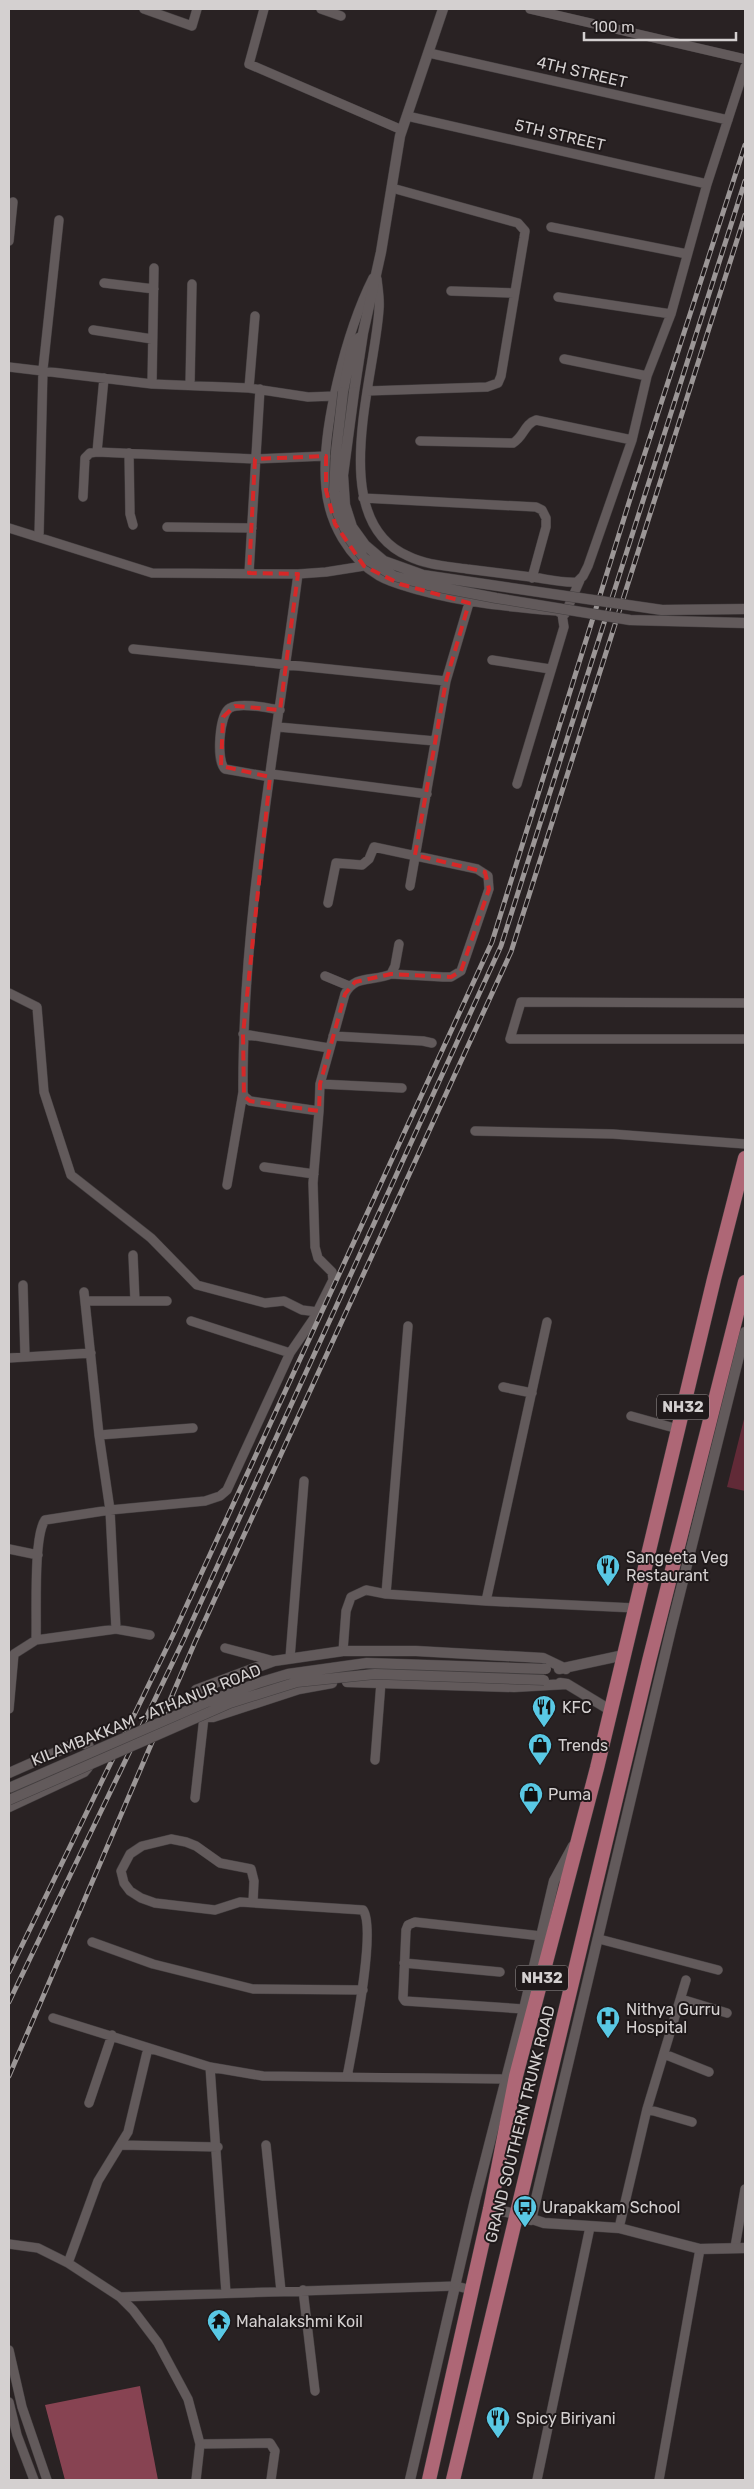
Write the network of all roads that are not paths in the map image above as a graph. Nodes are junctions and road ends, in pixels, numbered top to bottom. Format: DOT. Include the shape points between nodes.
graph roads {
  1 [pos="144,9"];
  2 [pos="197,9"];
  3 [pos="264,9"];
  4 [pos="321,9"];
  5 [pos="443,9"];
  6 [pos="530,9"];
  7 [pos="341,16"];
  8 [pos="429,53"];
  9 [pos="745,59"];
  10 [pos="745,67"];
  11 [pos="407,116"];
  12 [pos="728,120"];
  13 [pos="402,130"];
  14 [pos="707,184"];
  15 [pos="392,188"];
  16 [pos="13,202"];
  17 [pos="59,220"];
  18 [pos="551,227"];
  19 [pos="9,241"];
  20 [pos="687,254"];
  21 [pos="154,268"];
  22 [pos="376,272"];
  23 [pos="104,284"];
  24 [pos="192,284"];
  25 [pos="154,288"];
  26 [pos="451,291"];
  27 [pos="514,293"];
  28 [pos="558,297"];
  29 [pos="670,314"];
  30 [pos="255,316"];
  31 [pos="92,330"];
  32 [pos="362,336"];
  33 [pos="152,338"];
  34 [pos="564,360"];
  35 [pos="9,367"];
  36 [pos="43,369"];
  37 [pos="647,376"];
  38 [pos="104,378"];
  39 [pos="152,384"];
  40 [pos="190,385"];
  41 [pos="248,388"];
  42 [pos="260,389"];
  43 [pos="367,391"];
  44 [pos="335,396"];
  45 [pos="632,440"];
  46 [pos="420,441"];
  47 [pos="97,452"];
  48 [pos="129,453"];
  49 [pos="326,456"];
  50 [pos="255,459"];
  51 [pos="83,497"];
  52 [pos="363,498"];
  53 [pos="133,525"];
  54 [pos="167,527"];
  55 [pos="9,528"];
  56 [pos="252,528"];
  57 [pos="39,536"];
  58 [pos="364,566"];
  59 [pos="249,573"];
  60 [pos="298,574"];
  61 [pos="532,578"];
  62 [pos="580,580"];
  63 [pos="469,603"];
  64 [pos="745,609"];
  65 [pos="564,617"];
  66 [pos="745,623"];
  67 [pos="134,649"];
  68 [pos="492,660"];
  69 [pos="286,664"];
  70 [pos="550,669"];
  71 [pos="446,682"];
  72 [pos="280,710"];
  73 [pos="278,726"];
  74 [pos="435,741"];
  75 [pos="270,776"];
  76 [pos="517,784"];
  77 [pos="428,794"];
  78 [pos="415,856"];
  79 [pos="410,886"];
  80 [pos="328,903"];
  81 [pos="399,944"];
  82 [pos="391,974"];
  83 [pos="325,976"];
  84 [pos="349,986"];
  85 [pos="9,994"];
  86 [pos="745,1003"];
  87 [pos="243,1034"];
  88 [pos="333,1036"];
  89 [pos="745,1039"];
  90 [pos="432,1043"];
  91 [pos="329,1048"];
  92 [pos="320,1084"];
  93 [pos="402,1088"];
  94 [pos="243,1092"];
  95 [pos="319,1111"];
  96 [pos="475,1131"];
  97 [pos="745,1144"];
  98 [pos="745,1158"];
  99 [pos="264,1167"];
  100 [pos="314,1174"];
  101 [pos="227,1185"];
  102 [pos="133,1256"];
  103 [pos="745,1282"];
  104 [pos="24,1285"];
  105 [pos="135,1301"];
  106 [pos="167,1301"];
  107 [pos="318,1312"];
  108 [pos="191,1321"];
  109 [pos="547,1322"];
  110 [pos="408,1326"];
  111 [pos="745,1332"];
  112 [pos="290,1352"];
  113 [pos="91,1353"];
  114 [pos="25,1357"];
  115 [pos="9,1358"];
  116 [pos="503,1387"];
  117 [pos="532,1393"];
  118 [pos="631,1416"];
  119 [pos="193,1428"];
  120 [pos="678,1429"];
  121 [pos="99,1435"];
  122 [pos="304,1481"];
  123 [pos="110,1510"];
  124 [pos="9,1549"];
  125 [pos="38,1555"];
  126 [pos="386,1594"];
  127 [pos="486,1601"];
  128 [pos="635,1608"];
  129 [pos="116,1629"];
  130 [pos="150,1635"];
  131 [pos="36,1640"];
  132 [pos="224,1648"];
  133 [pos="343,1651"];
  134 [pos="11,1654"];
  135 [pos="624,1655"];
  136 [pos="290,1658"];
  137 [pos="274,1660"];
  138 [pos="566,1669"];
  139 [pos="381,1682"];
  140 [pos="567,1684"];
  141 [pos="9,1710"];
  142 [pos="610,1710"];
  143 [pos="204,1717"];
  144 [pos="375,1760"];
  145 [pos="9,1773"];
  146 [pos="9,1788"];
  147 [pos="195,1798"];
  148 [pos="9,1800"];
  149 [pos="9,1807"];
  150 [pos="580,1833"];
  151 [pos="253,1902"];
  152 [pos="541,1936"];
  153 [pos="599,1939"];
  154 [pos="92,1942"];
  155 [pos="404,1964"];
  156 [pos="718,1970"];
  157 [pos="500,1972"];
  158 [pos="686,1980"];
  159 [pos="363,1990"];
  160 [pos="680,1999"];
  161 [pos="524,2009"];
  162 [pos="727,2013"];
  163 [pos="53,2018"];
  164 [pos="112,2035"];
  165 [pos="148,2048"];
  166 [pos="664,2054"];
  167 [pos="210,2067"];
  168 [pos="709,2072"];
  169 [pos="347,2076"];
  170 [pos="505,2079"];
  171 [pos="89,2103"];
  172 [pos="647,2109"];
  173 [pos="692,2122"];
  174 [pos="121,2145"];
  175 [pos="266,2145"];
  176 [pos="218,2147"];
  177 [pos="745,2188"];
  178 [pos="490,2209"];
  179 [pos="517,2214"];
  180 [pos="531,2220"];
  181 [pos="590,2227"];
  182 [pos="619,2228"];
  183 [pos="9,2244"];
  184 [pos="740,2247"];
  185 [pos="700,2250"];
  186 [pos="68,2263"];
  187 [pos="456,2286"];
  188 [pos="303,2290"];
  189 [pos="472,2290"];
  190 [pos="281,2291"];
  191 [pos="226,2293"];
  192 [pos="120,2297"];
  193 [pos="9,2350"];
  194 [pos="315,2391"];
  195 [pos="9,2402"];
  196 [pos="30,2431"];
  197 [pos="13,2436"];
  198 [pos="200,2444"];
  199 [pos="34,2480"];
  200 [pos="47,2480"];
  201 [pos="196,2480"];
  202 [pos="271,2480"];
  203 [pos="410,2480"];
  204 [pos="428,2480"];
  205 [pos="453,2480"];
  206 [pos="537,2480"];
  207 [pos="659,2480"];
  1 -- 2 [label="street" via="192,26"];
  3 -- 13 [label="street" via="249,64"];
  4 -- 7 [label="street"];
  5 -- 8 [label="street"];
  6 -- 9 [label="street"];
  8 -- 11 [label="street"];
  8 -- 12 [label="street, 4TH STREET"];
  10 -- 12 [label="street"];
  11 -- 13 [label="street"];
  11 -- 14 [label="street, 5TH STREET"];
  12 -- 14 [label="street"];
  13 -- 15 [label="street"];
  14 -- 20 [label="street"];
  15 -- 22 [label="street"];
  15 -- 27 [label="street" via="518,222 524,238"];
  16 -- 19 [label="street"];
  17 -- 36 [label="street"];
  18 -- 20 [label="street"];
  20 -- 29 [label="street"];
  21 -- 25 [label="street"];
  22 -- 32 [label="street"];
  22 -- 43 [label="street" via="379,311"];
  22 -- 44 [label="street" via="359,307"];
  23 -- 25 [label="street"];
  24 -- 40 [label="street"];
  25 -- 33 [label="street"];
  26 -- 27 [label="street"];
  27 -- 43 [label="street" via="502,376 494,386"];
  28 -- 29 [label="street"];
  29 -- 37 [label="street"];
  30 -- 41 [label="street"];
  31 -- 33 [label="street"];
  32 -- 64 [label="street, bridge" via="343,475 345,505 352,526 365,545 384,561 423,575 662,610"];
  32 -- 66 [label="street, bridge" via="353,342 343,392 334,492 338,514 351,541 364,558 394,576 428,586 496,598 630,620"];
  33 -- 39 [label="street"];
  34 -- 37 [label="street"];
  35 -- 36 [label="street"];
  36 -- 38 [label="street"];
  36 -- 57 [label="street"];
  37 -- 45 [label="street"];
  38 -- 39 [label="street"];
  38 -- 47 [label="street"];
  39 -- 40 [label="street"];
  40 -- 41 [label="street"];
  41 -- 42 [label="street"];
  42 -- 44 [label="street" via="308,397"];
  42 -- 50 [label="street"];
  43 -- 52 [label="street" via="360,462"];
  44 -- 49 [label="street"];
  45 -- 46 [label="street" via="536,420 527,425 523,434 512,443"];
  45 -- 62 [label="street" via="588,566"];
  47 -- 48 [label="street"];
  47 -- 51 [label="street" via="85,458"];
  48 -- 50 [label="street"];
  48 -- 53 [label="street"];
  49 -- 50 [label="street"];
  49 -- 58 [label="street" via="326,490 335,524"];
  50 -- 56 [label="street"];
  52 -- 61 [label="street" via="374,528 387,543 407,556 433,564"];
  52 -- 61 [label="street" via="536,507 542,510 546,527"];
  54 -- 56 [label="street"];
  55 -- 57 [label="street"];
  56 -- 59 [label="street"];
  57 -- 59 [label="street" via="152,573"];
  58 -- 60 [label="street"];
  58 -- 63 [label="street" via="400,584"];
  59 -- 60 [label="street"];
  60 -- 69 [label="street"];
  61 -- 62 [label="street"];
  62 -- 65 [label="street"];
  63 -- 65 [label="street" via="557,611"];
  63 -- 71 [label="street"];
  65 -- 70 [label="street" via="564,627"];
  67 -- 69 [label="street"];
  68 -- 70 [label="street"];
  69 -- 71 [label="street"];
  69 -- 72 [label="street"];
  70 -- 76 [label="street"];
  71 -- 74 [label="street"];
  72 -- 73 [label="street"];
  72 -- 75 [label="street" via="235,706 223,717 221,766"];
  73 -- 74 [label="street"];
  73 -- 75 [label="street"];
  74 -- 77 [label="street"];
  75 -- 77 [label="street"];
  75 -- 87 [label="street"];
  77 -- 78 [label="street"];
  78 -- 79 [label="street"];
  78 -- 80 [label="street" via="374,847 362,865 336,863"];
  78 -- 82 [label="street" via="485,872 489,889 461,971 451,977"];
  81 -- 82 [label="street"];
  82 -- 84 [label="street" via="360,980"];
  83 -- 84 [label="street"];
  84 -- 88 [label="street"];
  85 -- 107 [label="street" via="37,1007 44,1092 71,1175 151,1238 196,1285 265,1303 284,1301 302,1310"];
  86 -- 89 [label="street" via="521,1002 510,1038"];
  87 -- 91 [label="street"];
  87 -- 94 [label="street"];
  88 -- 90 [label="street"];
  88 -- 91 [label="street"];
  91 -- 92 [label="street"];
  92 -- 93 [label="street"];
  92 -- 95 [label="street"];
  94 -- 95 [label="street" via="250,1101"];
  94 -- 101 [label="street"];
  95 -- 100 [label="street"];
  96 -- 97 [label="street" via="613,1134"];
  98 -- 120 [label="highway, NH32"];
  99 -- 100 [label="street"];
  100 -- 107 [label="street" via="315,1247 318,1258 333,1274"];
  102 -- 105 [label="street"];
  103 -- 179 [label="highway, GRAND SOUTHERN TRUNK ROAD / NH32" via="649,1662"];
  104 -- 114 [label="street"];
  105 -- 106 [label="street"];
  105 -- 113 [label="street" via="84,1297"];
  107 -- 112 [label="street"];
  108 -- 112 [label="street"];
  109 -- 117 [label="street"];
  110 -- 126 [label="street"];
  111 -- 153 [label="street"];
  112 -- 123 [label="street" via="227,1490 205,1501"];
  113 -- 114 [label="street"];
  113 -- 121 [label="street"];
  114 -- 115 [label="street"];
  116 -- 117 [label="street"];
  117 -- 127 [label="street"];
  118 -- 120 [label="street"];
  119 -- 121 [label="street"];
  120 -- 128 [label="highway, NH32"];
  121 -- 123 [label="street"];
  122 -- 136 [label="street"];
  123 -- 125 [label="street" via="45,1520 41,1525"];
  123 -- 129 [label="street"];
  124 -- 125 [label="street"];
  125 -- 131 [label="street"];
  126 -- 127 [label="street"];
  126 -- 133 [label="street" via="366,1590 351,1597 346,1611"];
  127 -- 128 [label="street"];
  128 -- 135 [label="highway, NH32"];
  129 -- 130 [label="street"];
  129 -- 131 [label="street"];
  131 -- 134 [label="street"];
  132 -- 137 [label="street"];
  133 -- 136 [label="street"];
  133 -- 138 [label="street" via="416,1651 543,1658"];
  134 -- 141 [label="street"];
  135 -- 138 [label="street, KILAMBAKKAM - ATHANUR ROAD"];
  135 -- 142 [label="highway, NH32"];
  136 -- 137 [label="street"];
  137 -- 143 [label="street" via="196,1690 194,1697"];
  138 -- 146 [label="street, KILAMBAKKAM - ATHANUR ROAD, bridge" via="367,1663 288,1674 206,1702"];
  139 -- 140 [label="street" via="514,1687"];
  139 -- 143 [label="street" via="357,1680 299,1688 213,1717"];
  139 -- 144 [label="street"];
  140 -- 142 [label="street, KILAMBAKKAM - ATHANUR ROAD"];
  140 -- 148 [label="street, KILAMBAKKAM - ATHANUR ROAD, bridge" via="544,1680 375,1674 297,1682 230,1703"];
  142 -- 150 [label="highway, GRAND SOUTHERN TRUNK ROAD / NH32"];
  143 -- 147 [label="street"];
  145 -- 149 [label="street" via="79,1742 88,1745 92,1752 89,1767 84,1772"];
  150 -- 152 [label="street" via="554,1881"];
  150 -- 178 [label="highway, GRAND SOUTHERN TRUNK ROAD / NH32" via="516,2076"];
  151 -- 151 [label="street" via="251,1869 220,1863 186,1842 157,1841 142,1846 130,1854 121,1871 130,1891 156,1903 215,1910 240,1902"];
  151 -- 159 [label="street" via="363,1910 367,1925"];
  152 -- 155 [label="street" via="415,1922 406,1930"];
  152 -- 161 [label="street"];
  153 -- 156 [label="street"];
  153 -- 180 [label="street"];
  154 -- 159 [label="street" via="153,1964 253,1989"];
  155 -- 157 [label="street"];
  155 -- 161 [label="street" via="405,2001"];
  158 -- 160 [label="street"];
  159 -- 169 [label="street"];
  160 -- 162 [label="street"];
  160 -- 166 [label="street"];
  161 -- 170 [label="street"];
  163 -- 164 [label="street"];
  164 -- 165 [label="street"];
  164 -- 171 [label="street"];
  165 -- 167 [label="street"];
  165 -- 174 [label="street" via="128,2132"];
  166 -- 168 [label="street"];
  166 -- 172 [label="street"];
  167 -- 169 [label="street" via="263,2076"];
  167 -- 176 [label="street"];
  169 -- 170 [label="street"];
  170 -- 187 [label="street"];
  172 -- 173 [label="street"];
  172 -- 182 [label="street"];
  174 -- 176 [label="street"];
  174 -- 186 [label="street" via="98,2182"];
  175 -- 190 [label="street"];
  176 -- 191 [label="street"];
  177 -- 184 [label="street"];
  178 -- 179 [label="street"];
  178 -- 189 [label="highway, GRAND SOUTHERN TRUNK ROAD / NH32"];
  179 -- 180 [label="street"];
  179 -- 205 [label="highway, GRAND SOUTHERN TRUNK ROAD / NH32"];
  180 -- 181 [label="street"];
  181 -- 182 [label="street"];
  181 -- 206 [label="street"];
  182 -- 185 [label="street"];
  183 -- 186 [label="street" via="38,2248"];
  184 -- 185 [label="street"];
  185 -- 207 [label="street"];
  186 -- 192 [label="street"];
  187 -- 188 [label="street"];
  187 -- 189 [label="street"];
  187 -- 203 [label="street"];
  188 -- 190 [label="street"];
  188 -- 194 [label="street"];
  189 -- 204 [label="highway, GRAND SOUTHERN TRUNK ROAD / NH32"];
  190 -- 191 [label="street"];
  191 -- 192 [label="street"];
  192 -- 198 [label="street" via="158,2343 188,2399"];
  193 -- 196 [label="street"];
  195 -- 197 [label="street"];
  196 -- 197 [label="street"];
  196 -- 200 [label="street"];
  197 -- 199 [label="street"];
  198 -- 201 [label="street"];
  198 -- 202 [label="street" via="270,2443 275,2451"];
}
